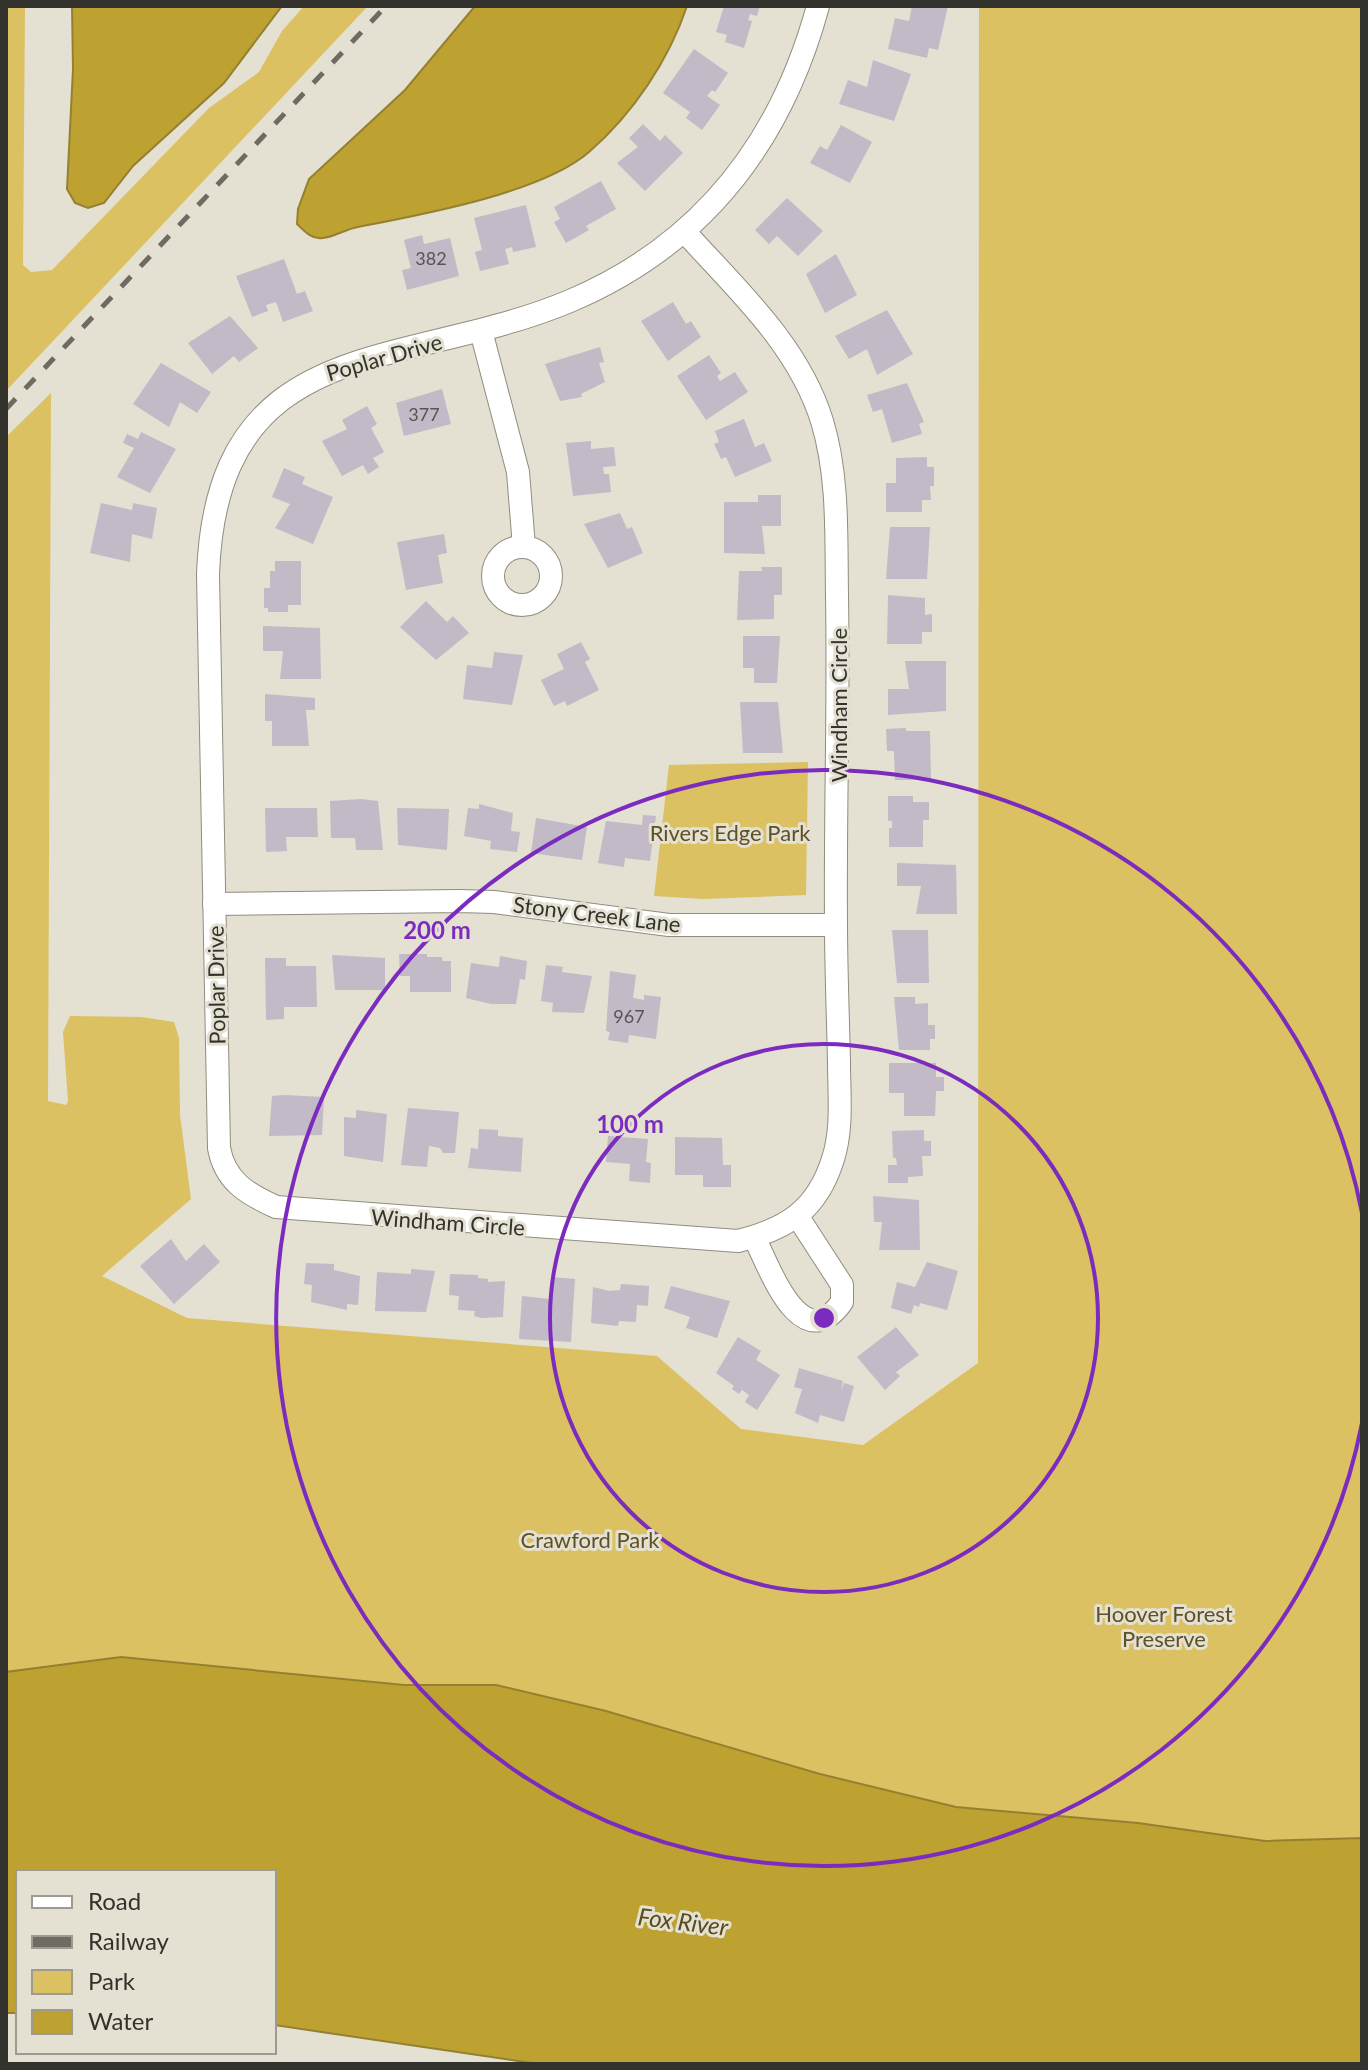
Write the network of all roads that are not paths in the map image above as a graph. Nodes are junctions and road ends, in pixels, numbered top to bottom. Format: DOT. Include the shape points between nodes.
graph roads {
  1 [pos="818,6"];
  2 [pos="684,231"];
  3 [pos="481,331"];
  4 [pos="524,547"];
  5 [pos="214,904"];
  6 [pos="836,925"];
  7 [pos="219,1148"];
  8 [pos="798,1217"];
  9 [pos="754,1237"];
  1 -- 2 [label="street, Poplar Drive" via="801,62 772,124 735,180"];
  2 -- 3 [label="street, Poplar Drive" via="598,288"];
  2 -- 6 [label="street, Windham Circle" via="774,329 821,420 836,496"];
  3 -- 4 [label="street" via="518,472"];
  3 -- 5 [label="street, Poplar Drive" via="358,360 310,380 261,416 223,480 214,509 208,574"];
  5 -- 6 [label="street, Stony Creek Lane" via="494,902 669,925"];
  5 -- 7 [label="street, Poplar Drive"];
  6 -- 8 [label="street, Windham Circle" via="838,1134 824,1179"];
  7 -- 9 [label="street, Windham Circle" via="226,1173 237,1185 293,1211 711,1241"];
  8 -- 9 [label="street, Windham Circle"];
  8 -- 9 [label="street" via="842,1285 842,1302 829,1315 810,1320 793,1312"];
}
